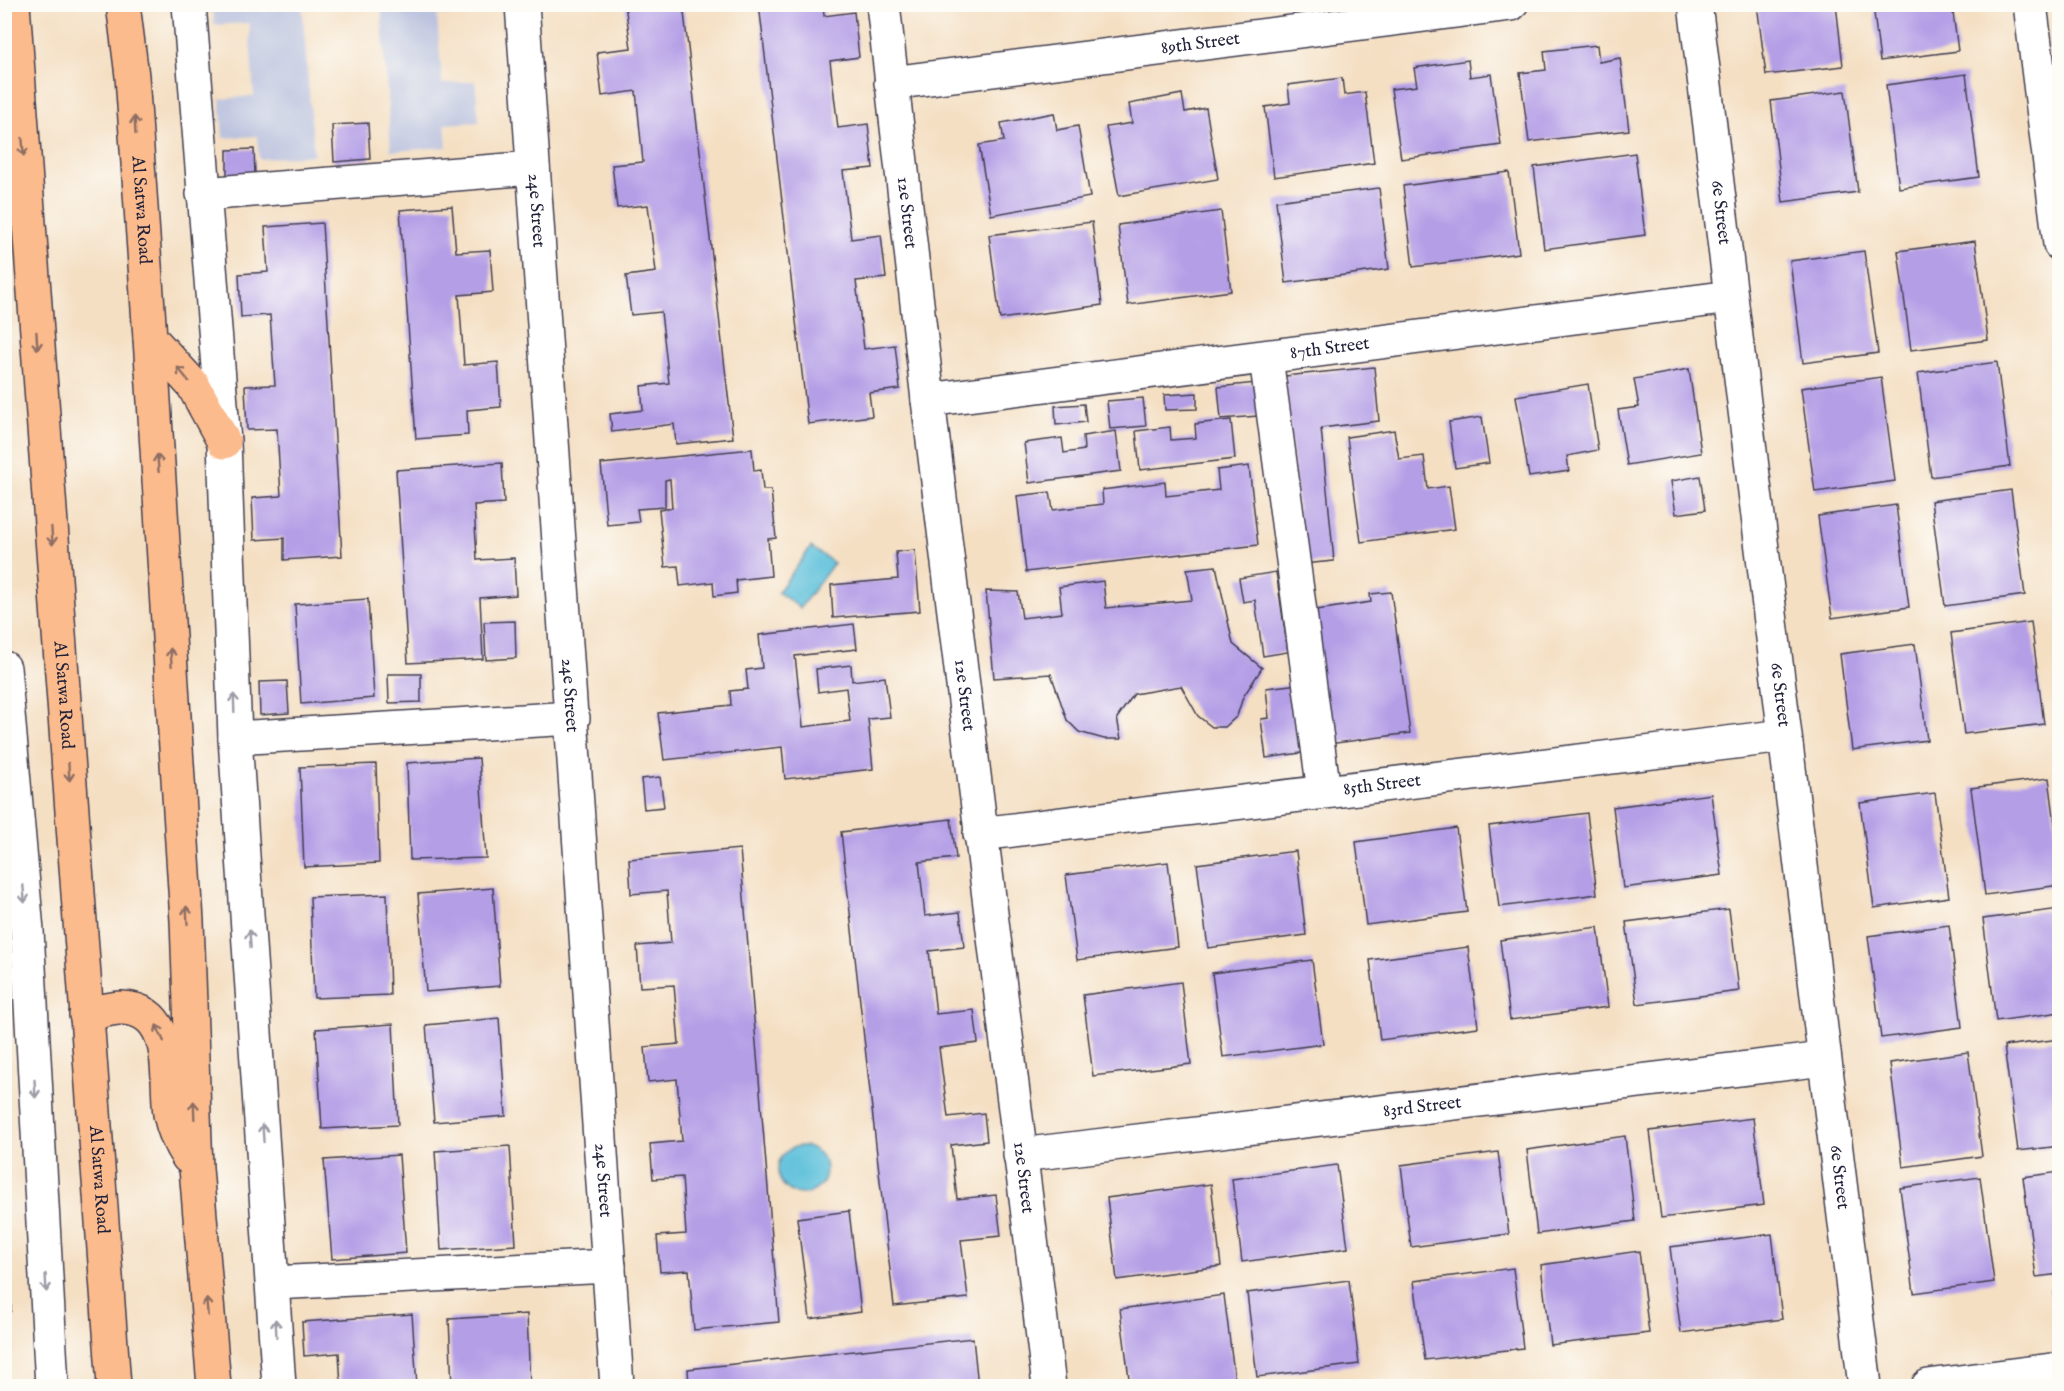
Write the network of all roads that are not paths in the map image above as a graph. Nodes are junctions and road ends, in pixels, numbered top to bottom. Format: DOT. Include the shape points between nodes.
graph roads {
  1 [pos="13,4"];
  2 [pos="123,4"];
  3 [pos="189,4"];
  4 [pos="522,4"];
  5 [pos="883,4"];
  6 [pos="1510,4"];
  7 [pos="1695,4"];
  8 [pos="2030,4"];
  9 [pos="891,83"];
  10 [pos="533,168"];
  11 [pos="203,194"];
  12 [pos="2056,197"];
  13 [pos="2060,244"];
  14 [pos="1731,297"];
  15 [pos="150,338"];
  16 [pos="1266,358"];
  17 [pos="928,400"];
  18 [pos="224,442"];
  19 [pos="4,668"];
  20 [pos="573,718"];
  21 [pos="1784,735"];
  22 [pos="235,738"];
  23 [pos="1324,792"];
  24 [pos="980,834"];
  25 [pos="16,969"];
  26 [pos="86,1015"];
  27 [pos="1824,1059"];
  28 [pos="1020,1155"];
  29 [pos="196,1168"];
  30 [pos="609,1266"];
  31 [pos="273,1283"];
  32 [pos="2060,1369"];
  33 [pos="52,1386"];
  34 [pos="114,1386"];
  35 [pos="214,1386"];
  36 [pos="279,1386"];
  37 [pos="617,1386"];
  38 [pos="1049,1386"];
  39 [pos="1865,1386"];
  40 [pos="1928,1386"];
  1 -- 26 [label="main road, Al Satwa Road, one-way"];
  15 -- 2 [label="main road, Al Satwa Road, one-way" via="132,76"];
  3 -- 11 [label="street"];
  4 -- 10 [label="street, 24e Street"];
  5 -- 9 [label="street, 12e Street"];
  6 -- 9 [label="street, 89th Street"];
  7 -- 14 [label="street, 6e Street"];
  8 -- 12 [label="street"];
  9 -- 17 [label="street, 12e Street"];
  10 -- 11 [label="street"];
  10 -- 20 [label="street, 24e Street"];
  11 -- 18 [label="street"];
  12 -- 13 [label="street"];
  14 -- 16 [label="street, 87th Street"];
  14 -- 21 [label="street, 6e Street"];
  18 -- 15 [label="main road, one-way" via="193,385"];
  29 -- 15 [label="main road, Al Satwa Road, one-way" via="187,921"];
  16 -- 17 [label="street, 87th Street"];
  16 -- 23 [label="street"];
  17 -- 24 [label="street, 12e Street"];
  22 -- 18 [label="street, one-way"];
  19 -- 25 [label="street, one-way"];
  20 -- 22 [label="street"];
  20 -- 30 [label="street, 24e Street"];
  21 -- 23 [label="street, 85th Street"];
  21 -- 27 [label="street, 6e Street"];
  31 -- 22 [label="street, one-way"];
  23 -- 24 [label="street, 85th Street"];
  24 -- 28 [label="street, 12e Street"];
  25 -- 33 [label="street, one-way"];
  29 -- 26 [label="main road, one-way" via="171,1116 166,1051 156,1025 146,1016 127,1009"];
  26 -- 34 [label="main road, Al Satwa Road"];
  27 -- 28 [label="street, 83rd Street"];
  27 -- 39 [label="street, 6e Street"];
  28 -- 38 [label="street, 12e Street"];
  35 -- 29 [label="main road, Al Satwa Road, one-way"];
  30 -- 31 [label="street"];
  30 -- 37 [label="street, 24e Street"];
  36 -- 31 [label="street, one-way"];
  32 -- 40 [label="street"];
}
